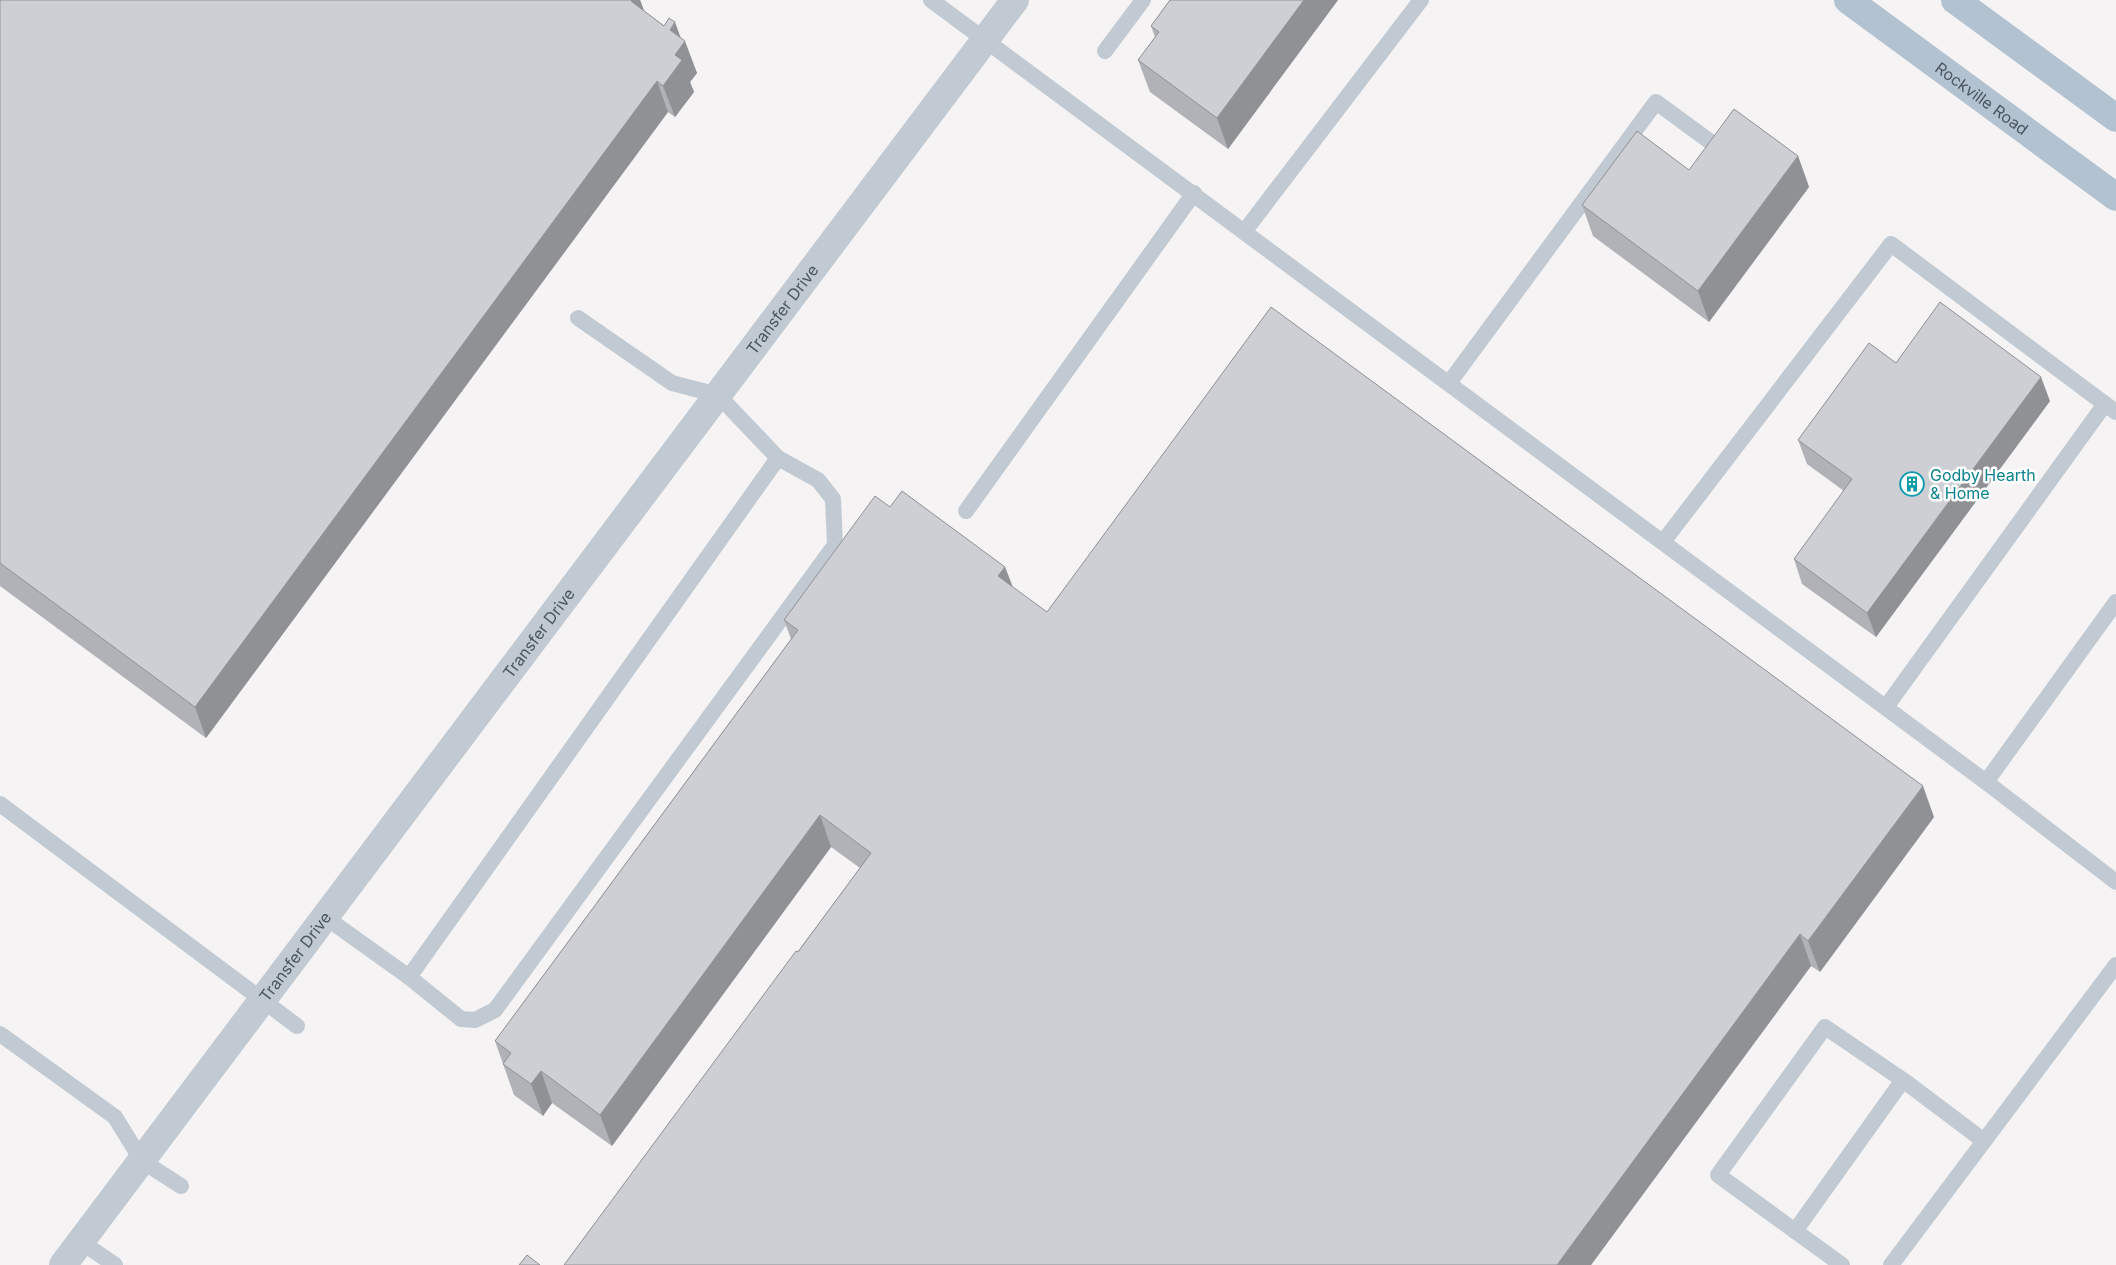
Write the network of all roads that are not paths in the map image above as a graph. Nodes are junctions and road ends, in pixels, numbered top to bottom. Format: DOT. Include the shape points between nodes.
graph roads {
  1 [pos="931,0"];
  2 [pos="1015,0"];
  3 [pos="1143,0"];
  4 [pos="1421,0"];
  5 [pos="1848,0"];
  6 [pos="1956,0"];
  7 [pos="985,39"];
  8 [pos="1104,51"];
  9 [pos="2116,118"];
  10 [pos="1712,143"];
  11 [pos="1194,193"];
  12 [pos="2116,197"];
  13 [pos="1244,232"];
  14 [pos="578,318"];
  15 [pos="1449,383"];
  16 [pos="718,395"];
  17 [pos="2110,408"];
  18 [pos="778,458"];
  19 [pos="966,511"];
  20 [pos="1663,542"];
  21 [pos="2116,602"];
  22 [pos="1886,706"];
  23 [pos="1986,782"];
  24 [pos="0,804"];
  25 [pos="2116,882"];
  26 [pos="325,917"];
  27 [pos="2116,965"];
  28 [pos="409,978"];
  29 [pos="264,999"];
  30 [pos="297,1026"];
  31 [pos="0,1034"];
  32 [pos="1903,1080"];
  33 [pos="1984,1142"];
  34 [pos="142,1161"];
  35 [pos="181,1186"];
  36 [pos="1795,1231"];
  37 [pos="81,1242"];
  38 [pos="63,1265"];
  39 [pos="115,1265"];
  40 [pos="1842,1265"];
  41 [pos="1891,1265"];
  1 -- 7 [label="lane"];
  2 -- 7 [label="street, Transfer Drive"];
  3 -- 8 [label="lane"];
  4 -- 13 [label="lane"];
  5 -- 12 [label="main road, Rockville Road"];
  6 -- 9 [label="main road"];
  7 -- 11 [label="lane"];
  7 -- 16 [label="street, Transfer Drive"];
  10 -- 15 [label="lane" via="1656,102"];
  11 -- 13 [label="lane"];
  11 -- 19 [label="lane"];
  13 -- 15 [label="lane"];
  14 -- 16 [label="lane" via="672,383"];
  15 -- 20 [label="lane"];
  16 -- 18 [label="lane"];
  16 -- 26 [label="street, Transfer Drive"];
  17 -- 20 [label="lane" via="1891,244"];
  17 -- 22 [label="lane"];
  18 -- 28 [label="lane"];
  18 -- 28 [label="lane" via="818,480 832,499 835,546 495,1010 475,1020 461,1018"];
  20 -- 22 [label="lane"];
  21 -- 23 [label="lane"];
  22 -- 23 [label="lane"];
  23 -- 25 [label="lane"];
  24 -- 29 [label="lane"];
  26 -- 28 [label="lane"];
  26 -- 29 [label="street, Transfer Drive"];
  27 -- 33 [label="lane"];
  29 -- 30 [label="lane"];
  29 -- 34 [label="street, Transfer Drive"];
  31 -- 34 [label="lane" via="115,1117"];
  32 -- 33 [label="lane"];
  32 -- 36 [label="lane"];
  32 -- 36 [label="lane" via="1825,1027 1718,1176"];
  33 -- 41 [label="lane"];
  34 -- 35 [label="lane"];
  34 -- 37 [label="street, Transfer Drive"];
  36 -- 40 [label="lane"];
  37 -- 38 [label="street, Transfer Drive"];
  37 -- 39 [label="lane"];
}
